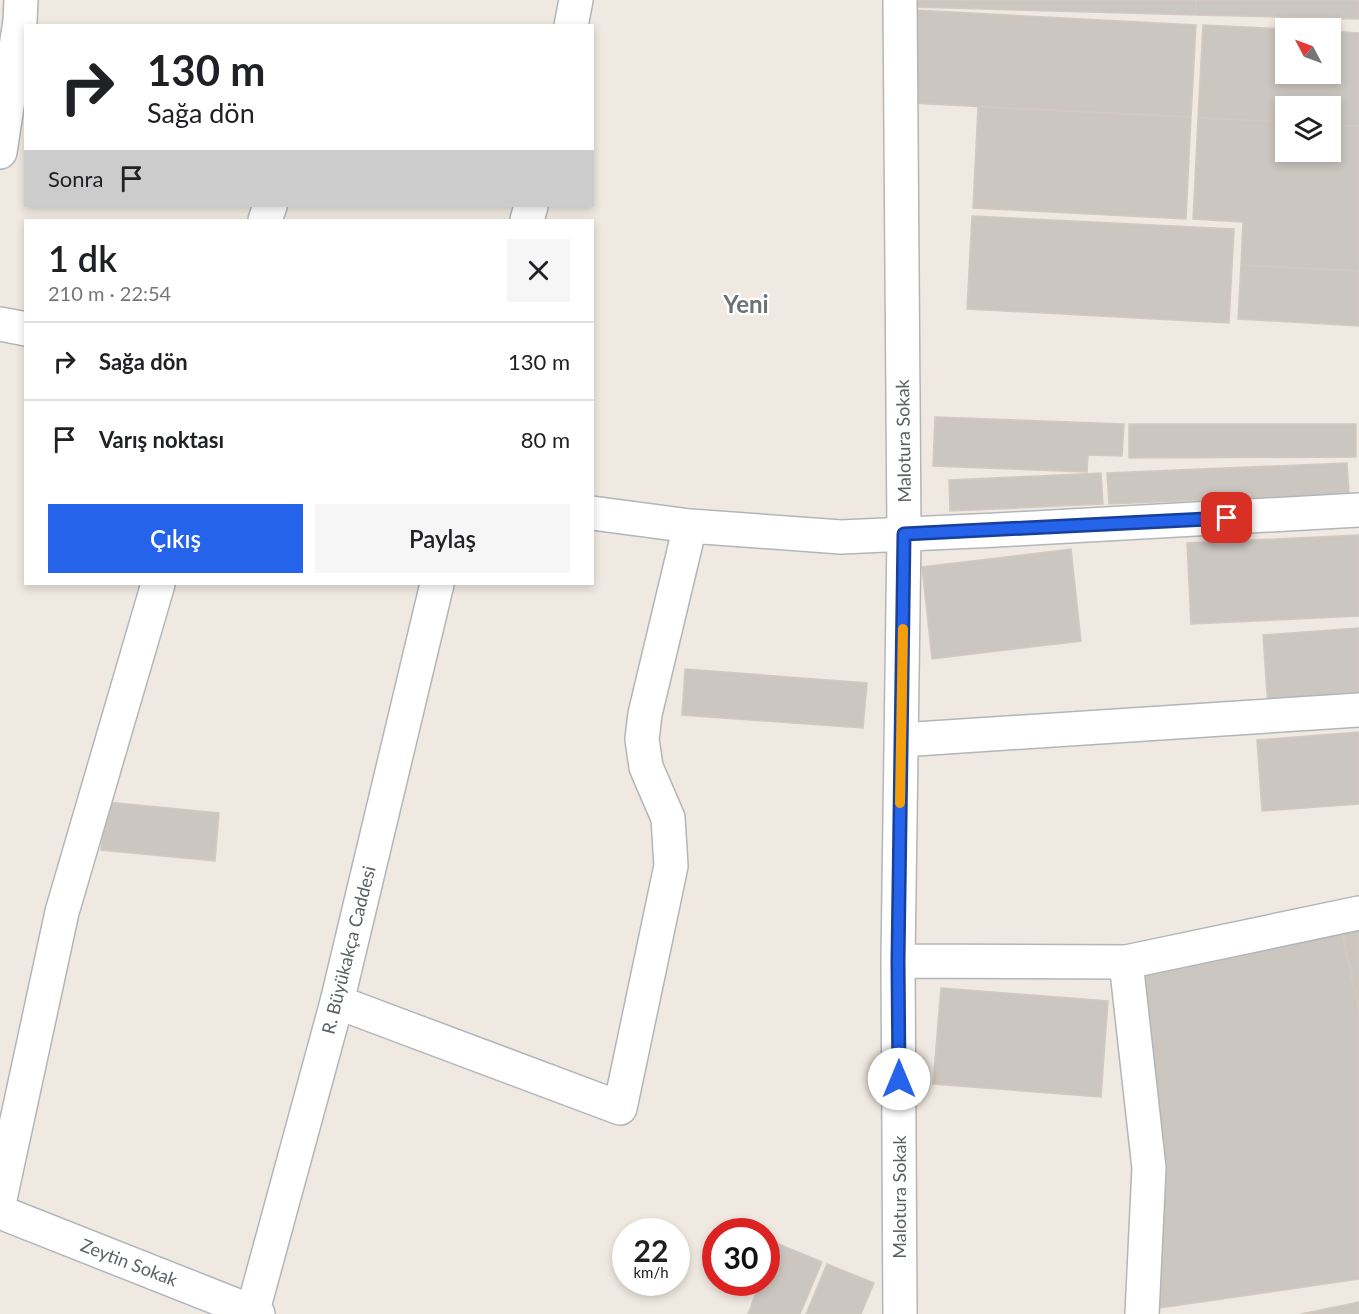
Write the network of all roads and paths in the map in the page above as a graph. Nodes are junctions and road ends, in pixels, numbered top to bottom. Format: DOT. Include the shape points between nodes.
graph roads {
  1 [pos="21,0"];
  2 [pos="576,0"];
  3 [pos="900,0"];
  4 [pos="571,24"];
  5 [pos="0,152"];
  6 [pos="0,324"];
  7 [pos="24,329"];
  8 [pos="1359,510"];
  9 [pos="594,513"];
  10 [pos="690,526"];
  11 [pos="904,534"];
  12 [pos="158,585"];
  13 [pos="438,585"];
  14 [pos="1359,710"];
  15 [pos="901,741"];
  16 [pos="1359,913"];
  17 [pos="898,961"];
  18 [pos="1126,962"];
  19 [pos="337,1002"];
  20 [pos="0,1199"];
  21 [pos="0,1212"];
  22 [pos="255,1313"];
  23 [pos="900,1314"];
  24 [pos="1142,1314"];
  1 -- 5 [label="street"];
  2 -- 4 [label="street"];
  3 -- 11 [label="street, Malotura Sokak"];
  6 -- 7 [label="street"];
  8 -- 11 [label="street"];
  9 -- 10 [label="street"];
  10 -- 11 [label="street" via="841,537"];
  10 -- 19 [label="street" via="645,714 642,739 646,767 668,818 671,866 620,1108"];
  11 -- 15 [label="street, Malotura Sokak"];
  12 -- 20 [label="street" via="62,912"];
  13 -- 19 [label="street, R. Büyükakça Caddesi"];
  14 -- 15 [label="street"];
  15 -- 17 [label="street, Malotura Sokak"];
  16 -- 18 [label="street"];
  17 -- 18 [label="street"];
  17 -- 23 [label="street, Malotura Sokak"];
  18 -- 24 [label="street" via="1149,1168"];
  19 -- 22 [label="street, R. Büyükakça Caddesi"];
  21 -- 22 [label="street, Zeytin Sokak"];
}
